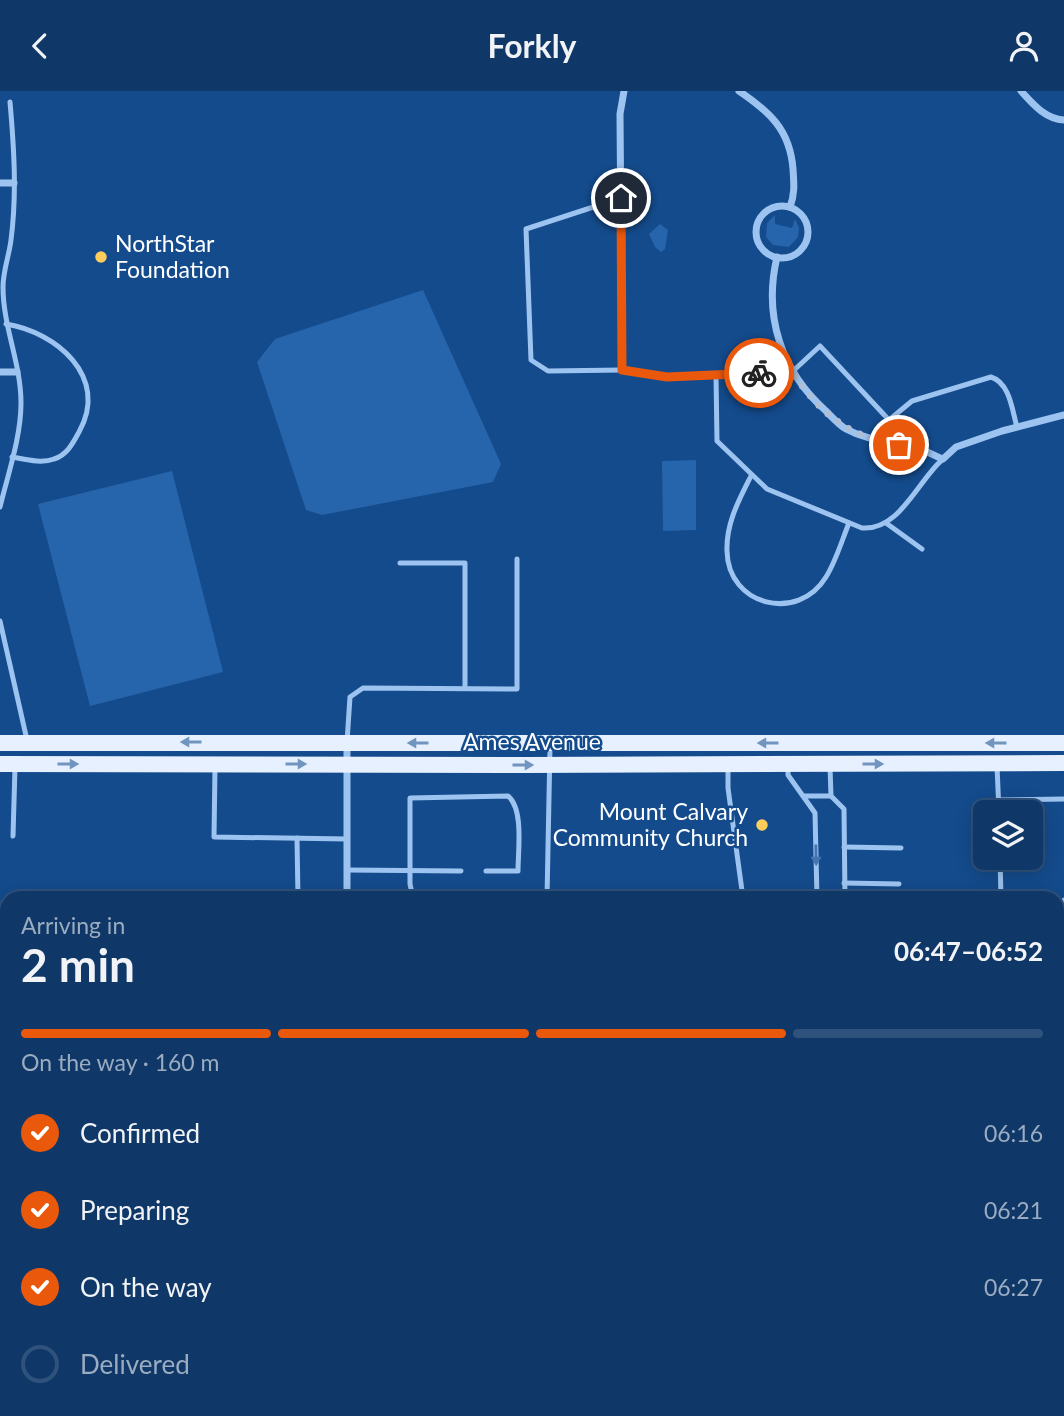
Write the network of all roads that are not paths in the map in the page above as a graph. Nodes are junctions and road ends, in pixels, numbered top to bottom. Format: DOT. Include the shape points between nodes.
graph roads {
  1 [pos="624,91"];
  2 [pos="739,91"];
  3 [pos="1021,91"];
  4 [pos="10,102"];
  5 [pos="1064,120"];
  6 [pos="0,183"];
  7 [pos="15,183"];
  8 [pos="621,198"];
  9 [pos="790,208"];
  10 [pos="777,257"];
  11 [pos="6,324"];
  12 [pos="622,370"];
  13 [pos="0,372"];
  14 [pos="18,372"];
  15 [pos="792,372"];
  16 [pos="716,375"];
  17 [pos="1064,415"];
  18 [pos="889,420"];
  19 [pos="1017,427"];
  20 [pos="899,445"];
  21 [pos="12,457"];
  22 [pos="943,459"];
  23 [pos="751,476"];
  24 [pos="0,507"];
  25 [pos="849,523"];
  26 [pos="886,523"];
  27 [pos="922,549"];
  28 [pos="517,559"];
  29 [pos="400,563"];
  30 [pos="0,621"];
  31 [pos="465,688"];
  32 [pos="347,742"];
  33 [pos="0,743"];
  34 [pos="28,743"];
  35 [pos="816,743"];
  36 [pos="1064,743"];
  37 [pos="550,744"];
  38 [pos="997,763"];
  39 [pos="1064,763"];
  40 [pos="7,764"];
  41 [pos="215,764"];
  42 [pos="347,764"];
  43 [pos="788,764"];
  44 [pos="823,764"];
  45 [pos="550,765"];
  46 [pos="729,765"];
  47 [pos="804,796"];
  48 [pos="831,796"];
  49 [pos="1064,799"];
  50 [pos="999,800"];
  51 [pos="13,836"];
  52 [pos="297,838"];
  53 [pos="347,839"];
  54 [pos="844,847"];
  55 [pos="901,848"];
  56 [pos="347,870"];
  57 [pos="410,870"];
  58 [pos="486,870"];
  59 [pos="1000,870"];
  60 [pos="461,871"];
  61 [pos="845,883"];
  62 [pos="899,884"];
  63 [pos="298,891"];
  64 [pos="347,891"];
  65 [pos="412,891"];
  66 [pos="547,891"];
  67 [pos="742,891"];
  68 [pos="817,891"];
  69 [pos="845,891"];
  70 [pos="1001,891"];
  1 -- 8 [label="street"];
  2 -- 9 [label="street" via="784,131 792,153 795,194"];
  3 -- 5 [label="street" via="1038,110"];
  4 -- 7 [label="lane"];
  6 -- 7 [label="street"];
  7 -- 11 [label="lane" via="3,277"];
  8 -- 12 [label="street"];
  8 -- 12 [label="lane" via="527,229 531,360 548,371"];
  9 -- 10 [label="street" via="806,221 808,236 800,251"];
  9 -- 10 [label="street" via="769,209 757,223 759,244"];
  10 -- 15 [label="street" via="772,310"];
  11 -- 14 [label="lane"];
  11 -- 21 [label="lane" via="33,330 65,352 85,381 87,401 83,424 69,449 54,460"];
  12 -- 16 [label="street" via="667,377"];
  13 -- 14 [label="street"];
  14 -- 21 [label="lane" via="21,404"];
  15 -- 16 [label="street"];
  15 -- 18 [label="lane" via="820,347"];
  15 -- 20 [label="street" via="810,397 845,428"];
  16 -- 23 [label="lane" via="717,441"];
  17 -- 19 [label="street"];
  18 -- 19 [label="lane" via="912,401 991,377 1004,387"];
  18 -- 20 [label="lane"];
  19 -- 22 [label="street" via="956,447"];
  20 -- 22 [label="street"];
  21 -- 24 [label="lane"];
  22 -- 26 [label="lane"];
  23 -- 25 [label="lane" via="776,494"];
  23 -- 25 [label="lane" via="731,515 727,552 737,581 749,595 766,604 795,601 814,590 826,577"];
  25 -- 26 [label="lane" via="873,529"];
  26 -- 27 [label="lane"];
  28 -- 31 [label="lane" via="517,689"];
  29 -- 31 [label="lane" via="465,563"];
  30 -- 34 [label="lane"];
  31 -- 32 [label="lane" via="363,688 350,697"];
  32 -- 34 [label="main road, Ames Avenue, one-way"];
  37 -- 32 [label="main road, Ames Avenue, one-way"];
  32 -- 42 [label="street"];
  33 -- 34 [label="main road, Ames Avenue"];
  36 -- 35 [label="main road, Ames Avenue, one-way"];
  35 -- 37 [label="main road, Ames Avenue, one-way"];
  35 -- 44 [label="lane"];
  37 -- 45 [label="lane"];
  38 -- 39 [label="main road, Ames Avenue"];
  44 -- 38 [label="main road, Ames Avenue, one-way"];
  38 -- 50 [label="lane"];
  40 -- 41 [label="main road, Ames Avenue, one-way"];
  40 -- 51 [label="lane"];
  41 -- 42 [label="main road, Ames Avenue, one-way"];
  41 -- 52 [label="lane" via="214,837"];
  42 -- 45 [label="main road, Ames Avenue, one-way"];
  42 -- 53 [label="street"];
  43 -- 44 [label="main road, Ames Avenue"];
  43 -- 46 [label="main road, Ames Avenue"];
  43 -- 47 [label="lane" via="788,775"];
  44 -- 48 [label="lane"];
  45 -- 46 [label="main road, Ames Avenue"];
  45 -- 66 [label="lane"];
  46 -- 67 [label="lane"];
  47 -- 48 [label="lane"];
  47 -- 68 [label="lane, one-way" via="815,813"];
  48 -- 54 [label="lane" via="844,809"];
  49 -- 50 [label="lane"];
  52 -- 53 [label="lane"];
  52 -- 63 [label="lane"];
  53 -- 56 [label="street"];
  54 -- 55 [label="lane"];
  54 -- 61 [label="lane"];
  56 -- 57 [label="lane"];
  56 -- 64 [label="street"];
  57 -- 58 [label="lane" via="410,798 508,796 518,814 518,871"];
  57 -- 60 [label="lane"];
  57 -- 65 [label="lane"];
  59 -- 70 [label="lane"];
  61 -- 62 [label="lane"];
  61 -- 69 [label="lane"];
}
